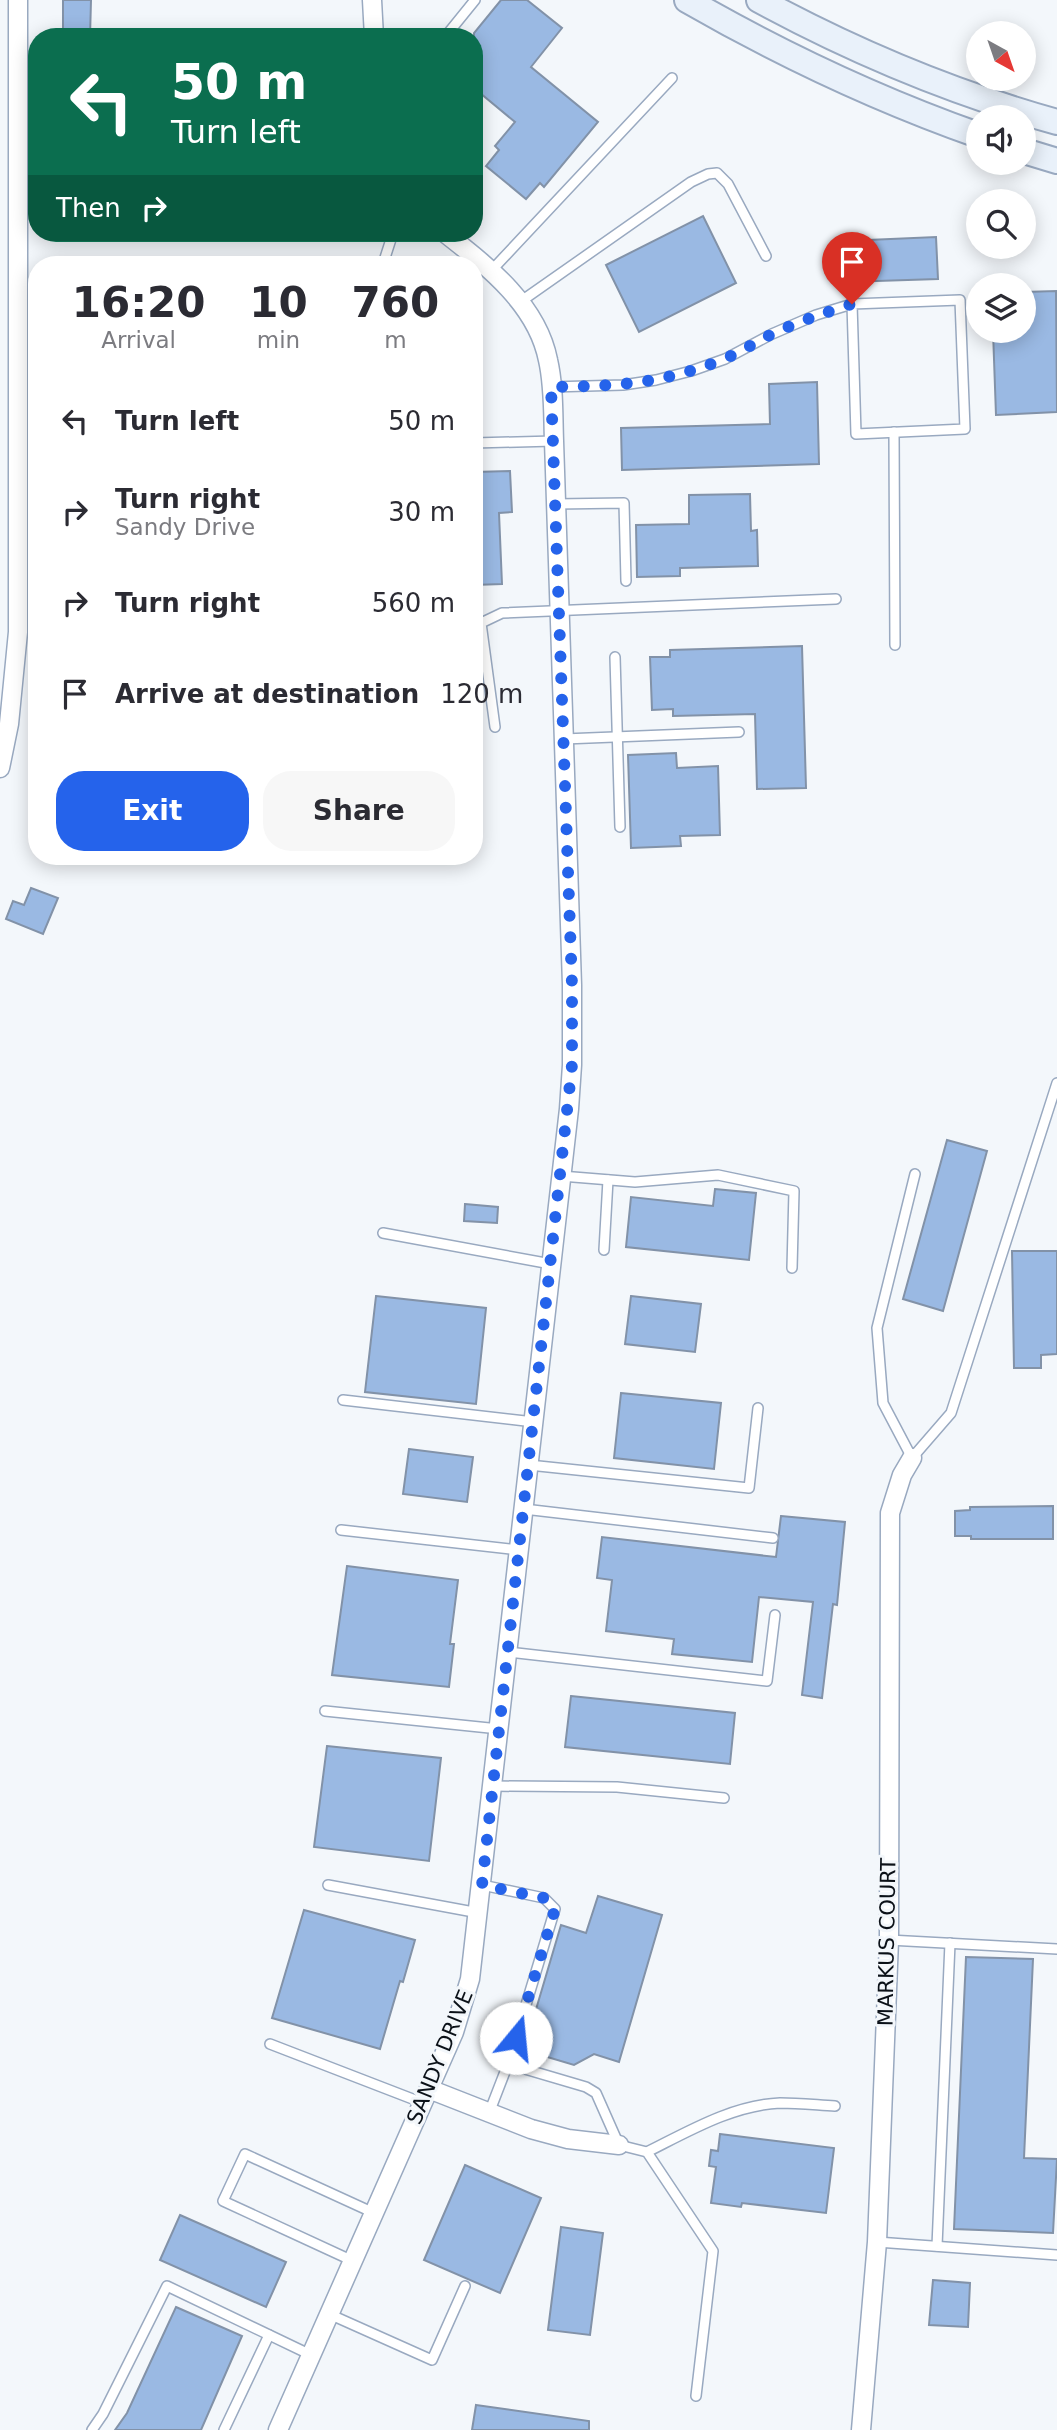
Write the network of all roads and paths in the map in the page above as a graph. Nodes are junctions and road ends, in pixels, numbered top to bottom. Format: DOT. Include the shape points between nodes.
graph roads {
  1 [pos="18,0"];
  2 [pos="372,0"];
  3 [pos="475,0"];
  4 [pos="687,0"];
  5 [pos="758,0"];
  6 [pos="374,28"];
  7 [pos="452,28"];
  8 [pos="672,78"];
  9 [pos="1050,120"];
  10 [pos="966,130"];
  11 [pos="456,242"];
  12 [pos="473,256"];
  13 [pos="766,256"];
  14 [pos="483,264"];
  15 [pos="491,271"];
  16 [pos="520,302"];
  17 [pos="852,304"];
  18 [pos="551,387"];
  19 [pos="894,432"];
  20 [pos="554,441"];
  21 [pos="483,443"];
  22 [pos="556,504"];
  23 [pos="626,581"];
  24 [pos="836,599"];
  25 [pos="559,610"];
  26 [pos="483,622"];
  27 [pos="483,638"];
  28 [pos="895,645"];
  29 [pos="615,657"];
  30 [pos="4,724"];
  31 [pos="495,727"];
  32 [pos="740,732"];
  33 [pos="617,737"];
  34 [pos="564,739"];
  35 [pos="0,768"];
  36 [pos="620,827"];
  37 [pos="1057,1083"];
  38 [pos="915,1174"];
  39 [pos="561,1176"];
  40 [pos="608,1180"];
  41 [pos="383,1233"];
  42 [pos="604,1250"];
  43 [pos="551,1264"];
  44 [pos="792,1268"];
  45 [pos="342,1400"];
  46 [pos="758,1408"];
  47 [pos="534,1422"];
  48 [pos="912,1458"];
  49 [pos="529,1465"];
  50 [pos="524,1509"];
  51 [pos="341,1530"];
  52 [pos="773,1538"];
  53 [pos="519,1550"];
  54 [pos="775,1615"];
  55 [pos="508,1652"];
  56 [pos="325,1711"];
  57 [pos="499,1729"];
  58 [pos="493,1786"];
  59 [pos="724,1797"];
  60 [pos="328,1885"];
  61 [pos="482,1885"];
  62 [pos="479,1913"];
  63 [pos="889,1940"];
  64 [pos="950,1943"];
  65 [pos="1057,1949"];
  66 [pos="270,2044"];
  67 [pos="508,2064"];
  68 [pos="426,2096"];
  69 [pos="835,2106"];
  70 [pos="489,2113"];
  71 [pos="619,2145"];
  72 [pos="647,2152"];
  73 [pos="374,2213"];
  74 [pos="877,2242"];
  75 [pos="937,2246"];
  76 [pos="1057,2255"];
  77 [pos="353,2261"];
  78 [pos="465,2286"];
  79 [pos="329,2314"];
  80 [pos="269,2334"];
  81 [pos="311,2355"];
  82 [pos="696,2396"];
  83 [pos="92,2430"];
  84 [pos="224,2430"];
  85 [pos="278,2430"];
  86 [pos="861,2430"];
  1 -- 30 [label="street" via="18,632"];
  2 -- 6 [label="street"];
  3 -- 7 [label="lane"];
  4 -- 10 [label="main road" via="834,78"];
  5 -- 9 [label="main road" via="881,60"];
  8 -- 15 [label="lane"];
  11 -- 12 [label="street, SANDY DRIVE"];
  13 -- 16 [label="lane" via="728,184 717,173 708,174"];
  14 -- 15 [label="street, SANDY DRIVE"];
  15 -- 16 [label="street, SANDY DRIVE"];
  16 -- 18 [label="street, SANDY DRIVE" via="543,340"];
  17 -- 18 [label="lane" via="816,315 691,371 623,386"];
  17 -- 19 [label="lane" via="856,434"];
  17 -- 19 [label="lane" via="960,300 965,429"];
  18 -- 20 [label="street, SANDY DRIVE"];
  19 -- 28 [label="lane"];
  20 -- 21 [label="lane"];
  20 -- 22 [label="street, SANDY DRIVE"];
  22 -- 23 [label="lane" via="624,503"];
  22 -- 25 [label="street, SANDY DRIVE"];
  24 -- 25 [label="lane"];
  25 -- 26 [label="lane" via="502,613"];
  25 -- 34 [label="street, SANDY DRIVE"];
  27 -- 31 [label="lane"];
  29 -- 33 [label="lane"];
  30 -- 35 [label="street"];
  32 -- 33 [label="lane"];
  33 -- 34 [label="lane"];
  33 -- 36 [label="lane"];
  34 -- 39 [label="street, SANDY DRIVE" via="573,1028"];
  37 -- 48 [label="lane" via="951,1413"];
  38 -- 48 [label="lane" via="877,1328 883,1403"];
  39 -- 40 [label="lane"];
  39 -- 43 [label="street, SANDY DRIVE"];
  40 -- 42 [label="lane"];
  40 -- 44 [label="lane" via="718,1175 794,1191"];
  41 -- 43 [label="lane"];
  43 -- 47 [label="street, SANDY DRIVE"];
  45 -- 47 [label="lane"];
  46 -- 49 [label="lane" via="749,1488"];
  47 -- 49 [label="street, SANDY DRIVE"];
  48 -- 63 [label="street, MARKUS COURT" via="890,1513"];
  49 -- 50 [label="street, SANDY DRIVE"];
  50 -- 52 [label="lane"];
  50 -- 53 [label="street, SANDY DRIVE"];
  51 -- 53 [label="lane"];
  53 -- 55 [label="street, SANDY DRIVE"];
  54 -- 55 [label="lane" via="767,1681"];
  55 -- 57 [label="street, SANDY DRIVE"];
  56 -- 57 [label="lane"];
  57 -- 58 [label="street, SANDY DRIVE"];
  58 -- 59 [label="lane" via="617,1787"];
  58 -- 61 [label="street, SANDY DRIVE"];
  60 -- 62 [label="lane"];
  61 -- 62 [label="street, SANDY DRIVE"];
  61 -- 67 [label="lane" via="544,1898 555,1909"];
  62 -- 68 [label="street, SANDY DRIVE" via="463,2008"];
  63 -- 64 [label="lane"];
  63 -- 74 [label="street, MARKUS COURT"];
  64 -- 65 [label="lane"];
  64 -- 75 [label="lane"];
  66 -- 68 [label="lane"];
  67 -- 70 [label="lane"];
  67 -- 71 [label="lane" via="596,2093"];
  68 -- 70 [label="street"];
  68 -- 73 [label="street, SANDY DRIVE"];
  69 -- 72 [label="lane" via="778,2103 741,2110"];
  70 -- 71 [label="street" via="568,2139"];
  71 -- 72 [label="lane"];
  72 -- 82 [label="lane" via="713,2250"];
  73 -- 77 [label="street, SANDY DRIVE"];
  73 -- 77 [label="lane" via="245,2154 223,2201"];
  74 -- 75 [label="lane"];
  74 -- 86 [label="street, MARKUS COURT"];
  75 -- 76 [label="lane"];
  77 -- 79 [label="street, SANDY DRIVE"];
  78 -- 79 [label="lane" via="432,2360"];
  79 -- 81 [label="street, SANDY DRIVE"];
  80 -- 81 [label="lane"];
  80 -- 83 [label="lane" via="167,2286"];
  80 -- 84 [label="lane"];
  81 -- 85 [label="street, SANDY DRIVE"];
}
